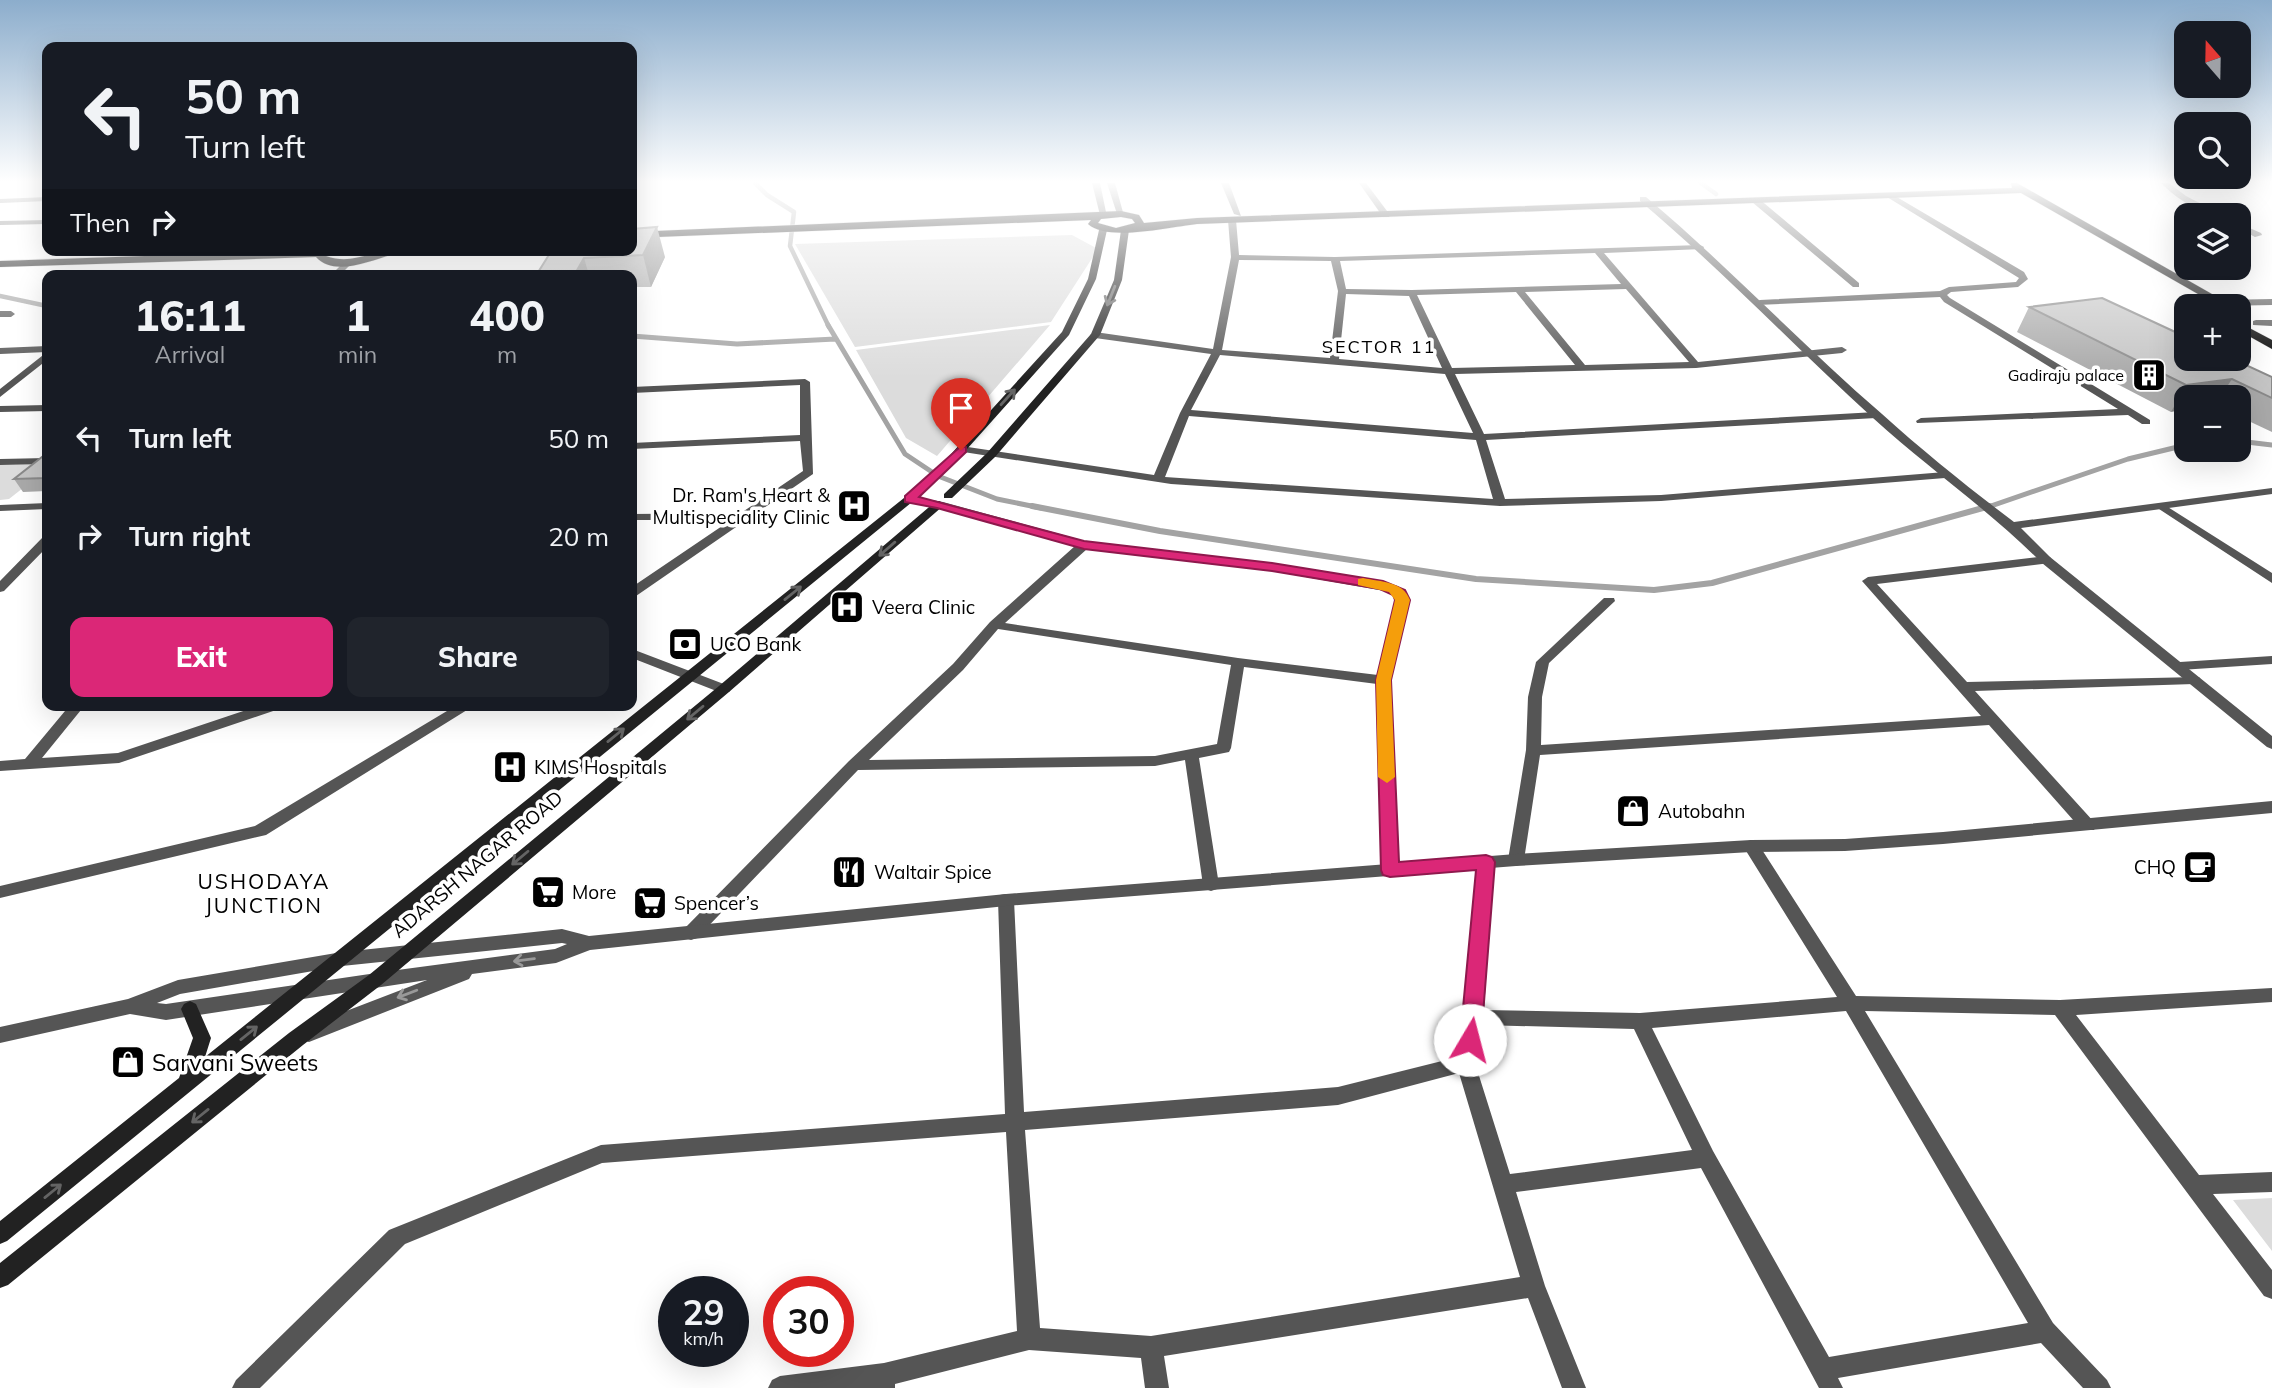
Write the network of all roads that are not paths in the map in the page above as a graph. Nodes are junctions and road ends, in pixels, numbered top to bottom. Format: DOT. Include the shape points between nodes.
graph roads {
  1 [pos="1097,248"];
  2 [pos="1125,248"];
  3 [pos="1235,248"];
  4 [pos="1673,248"];
  5 [pos="1701,248"];
  6 [pos="1811,248"];
  7 [pos="1976,248"];
  8 [pos="2110,248"];
  9 [pos="2120,248"];
  10 [pos="1597,250"];
  11 [pos="42,255"];
  12 [pos="87,256"];
  13 [pos="213,256"];
  14 [pos="324,256"];
  15 [pos="379,256"];
  16 [pos="0,257"];
  17 [pos="1235,257"];
  18 [pos="1335,259"];
  19 [pos="79,261"];
  20 [pos="349,262"];
  21 [pos="0,264"];
  22 [pos="340,270"];
  23 [pos="1856,285"];
  24 [pos="1626,286"];
  25 [pos="1519,289"];
  26 [pos="1342,291"];
  27 [pos="1412,293"];
  28 [pos="1942,294"];
  29 [pos="2186,294"];
  30 [pos="2204,294"];
  31 [pos="2272,302"];
  32 [pos="1760,303"];
  33 [pos="2251,303"];
  34 [pos="0,314"];
  35 [pos="11,314"];
  36 [pos="2251,320"];
  37 [pos="2256,323"];
  38 [pos="2272,323"];
  39 [pos="2272,331"];
  40 [pos="2251,333"];
  41 [pos="1095,335"];
  42 [pos="2272,345"];
  43 [pos="42,349"];
  44 [pos="1842,350"];
  45 [pos="0,351"];
  46 [pos="1217,352"];
  47 [pos="1810,352"];
  48 [pos="42,359"];
  49 [pos="1334,362"];
  50 [pos="1696,365"];
  51 [pos="1583,368"];
  52 [pos="1450,371"];
  53 [pos="637,390"];
  54 [pos="0,394"];
  55 [pos="42,408"];
  56 [pos="0,409"];
  57 [pos="2130,412"];
  58 [pos="1185,414"];
  59 [pos="1876,415"];
  60 [pos="1921,421"];
  61 [pos="2146,422"];
  62 [pos="805,438"];
  63 [pos="1480,438"];
  64 [pos="637,446"];
  65 [pos="961,450"];
  66 [pos="991,454"];
  67 [pos="42,461"];
  68 [pos="0,462"];
  69 [pos="1945,475"];
  70 [pos="1158,479"];
  71 [pos="2272,491"];
  72 [pos="911,498"];
  73 [pos="943,500"];
  74 [pos="1500,503"];
  75 [pos="42,506"];
  76 [pos="0,508"];
  77 [pos="2162,508"];
  78 [pos="744,516"];
  79 [pos="637,517"];
  80 [pos="2012,526"];
  81 [pos="42,545"];
  82 [pos="1084,545"];
  83 [pos="2046,560"];
  84 [pos="2272,579"];
  85 [pos="0,588"];
  86 [pos="637,590"];
  87 [pos="1609,601"];
  88 [pos="995,625"];
  89 [pos="637,655"];
  90 [pos="2272,660"];
  91 [pos="1238,662"];
  92 [pos="2180,666"];
  93 [pos="691,674"];
  94 [pos="1384,680"];
  95 [pos="2194,680"];
  96 [pos="1962,687"];
  97 [pos="724,689"];
  98 [pos="73,711"];
  99 [pos="259,711"];
  100 [pos="458,711"];
  101 [pos="1994,720"];
  102 [pos="2272,744"];
  103 [pos="1533,750"];
  104 [pos="1191,754"];
  105 [pos="29,764"];
  106 [pos="854,765"];
  107 [pos="0,766"];
  108 [pos="2272,807"];
  109 [pos="2088,826"];
  110 [pos="1751,846"];
  111 [pos="1516,860"];
  112 [pos="1486,862"];
  113 [pos="1390,870"];
  114 [pos="1211,885"];
  115 [pos="0,892"];
  116 [pos="1006,900"];
  117 [pos="691,933"];
  118 [pos="589,943"];
  119 [pos="407,951"];
  120 [pos="342,959"];
  121 [pos="494,963"];
  122 [pos="375,980"];
  123 [pos="300,992"];
  124 [pos="2272,995"];
  125 [pos="1852,1003"];
  126 [pos="130,1006"];
  127 [pos="2060,1008"];
  128 [pos="190,1009"];
  129 [pos="1474,1017"];
  130 [pos="1640,1021"];
  131 [pos="4,1037"];
  132 [pos="296,1039"];
  133 [pos="1466,1063"];
  134 [pos="186,1083"];
  135 [pos="1015,1122"];
  136 [pos="1706,1158"];
  137 [pos="2272,1182"];
  138 [pos="1504,1185"];
  139 [pos="2194,1185"];
  140 [pos="0,1234"];
  141 [pos="0,1277"];
  142 [pos="1535,1286"];
  143 [pos="2272,1288"];
  144 [pos="2045,1331"];
  145 [pos="1028,1339"];
  146 [pos="1152,1347"];
  147 [pos="1827,1379"];
  148 [pos="884,1381"];
  149 [pos="244,1388"];
  150 [pos="780,1388"];
  151 [pos="1157,1388"];
  152 [pos="1574,1388"];
  153 [pos="2099,1388"];
  65 -- 1 [label="main road, ADARSH NAGAR ROAD, one-way" via="1066,332 1092,279"];
  2 -- 41 [label="main road, ADARSH NAGAR ROAD, one-way" via="1118,280"];
  3 -- 17 [label="street"];
  4 -- 10 [label="street"];
  5 -- 32 [label="street"];
  6 -- 23 [label="street"];
  7 -- 28 [label="street" via="2024,279 2018,284"];
  8 -- 29 [label="main road"];
  9 -- 30 [label="main road"];
  10 -- 18 [label="street"];
  10 -- 24 [label="street"];
  11 -- 16 [label="main road"];
  12 -- 19 [label="main road"];
  13 -- 19 [label="main road"];
  14 -- 20 [label="main road" via="327,261"];
  15 -- 20 [label="main road"];
  17 -- 18 [label="street"];
  17 -- 46 [label="street"];
  18 -- 26 [label="street"];
  19 -- 21 [label="main road"];
  20 -- 22 [label="street"];
  24 -- 25 [label="street"];
  24 -- 50 [label="street"];
  25 -- 27 [label="street"];
  25 -- 51 [label="street"];
  26 -- 27 [label="street"];
  26 -- 49 [label="street"];
  27 -- 52 [label="street"];
  28 -- 32 [label="street"];
  28 -- 57 [label="street"];
  31 -- 33 [label="street"];
  32 -- 47 [label="street"];
  34 -- 35 [label="street"];
  36 -- 37 [label="main road"];
  37 -- 38 [label="street"];
  37 -- 39 [label="main road"];
  40 -- 42 [label="main road"];
  41 -- 46 [label="street"];
  41 -- 66 [label="main road, ADARSH NAGAR ROAD"];
  43 -- 45 [label="street"];
  44 -- 47 [label="street"];
  46 -- 49 [label="street"];
  46 -- 58 [label="street"];
  47 -- 50 [label="street"];
  47 -- 59 [label="street"];
  48 -- 54 [label="street"];
  49 -- 52 [label="street"];
  50 -- 51 [label="street"];
  51 -- 52 [label="street"];
  52 -- 63 [label="street"];
  53 -- 62 [label="street" via="805,382"];
  55 -- 56 [label="street"];
  57 -- 60 [label="street"];
  57 -- 61 [label="street"];
  58 -- 63 [label="street"];
  58 -- 70 [label="street"];
  59 -- 63 [label="street"];
  59 -- 69 [label="street"];
  62 -- 64 [label="street"];
  62 -- 78 [label="street" via="809,472"];
  63 -- 74 [label="street"];
  65 -- 66 [label="street"];
  65 -- 72 [label="main road, ADARSH NAGAR ROAD"];
  66 -- 70 [label="street"];
  66 -- 73 [label="main road, ADARSH NAGAR ROAD"];
  67 -- 68 [label="street"];
  69 -- 74 [label="street" via="1661,498"];
  69 -- 80 [label="street"];
  70 -- 74 [label="street"];
  71 -- 77 [label="street"];
  72 -- 73 [label="street"];
  93 -- 72 [label="main road, ADARSH NAGAR ROAD, one-way"];
  73 -- 82 [label="street"];
  73 -- 97 [label="main road, ADARSH NAGAR ROAD, one-way"];
  75 -- 76 [label="street"];
  77 -- 80 [label="street"];
  77 -- 84 [label="street"];
  78 -- 79 [label="street"];
  78 -- 86 [label="street"];
  80 -- 83 [label="street"];
  81 -- 85 [label="street"];
  82 -- 88 [label="street"];
  82 -- 94 [label="street" via="1272,567 1394,589 1402,600"];
  83 -- 92 [label="street"];
  83 -- 96 [label="street" via="1868,580"];
  87 -- 103 [label="street" via="1544,662 1535,697"];
  88 -- 91 [label="street"];
  88 -- 106 [label="street" via="958,667"];
  89 -- 93 [label="street"];
  90 -- 92 [label="street"];
  91 -- 94 [label="street"];
  91 -- 104 [label="street" via="1224,748"];
  92 -- 95 [label="street"];
  93 -- 97 [label="street"];
  120 -- 93 [label="main road, ADARSH NAGAR ROAD, one-way"];
  94 -- 113 [label="street"];
  95 -- 96 [label="street"];
  95 -- 102 [label="street"];
  96 -- 101 [label="street"];
  97 -- 119 [label="main road, ADARSH NAGAR ROAD, one-way"];
  98 -- 105 [label="street"];
  99 -- 105 [label="street" via="119,758"];
  100 -- 115 [label="street" via="260,831"];
  101 -- 103 [label="street"];
  101 -- 109 [label="street"];
  103 -- 111 [label="street"];
  104 -- 106 [label="street" via="1155,761"];
  104 -- 114 [label="street"];
  105 -- 107 [label="street"];
  106 -- 117 [label="street"];
  108 -- 109 [label="street"];
  109 -- 110 [label="street" via="1845,845"];
  110 -- 111 [label="street"];
  110 -- 125 [label="street"];
  111 -- 112 [label="street"];
  112 -- 113 [label="street"];
  112 -- 129 [label="street"];
  113 -- 114 [label="street"];
  114 -- 116 [label="street"];
  116 -- 117 [label="street"];
  116 -- 135 [label="street"];
  117 -- 118 [label="street"];
  118 -- 119 [label="street" via="562,936"];
  118 -- 121 [label="street, one-way" via="556,956"];
  119 -- 120 [label="street"];
  119 -- 122 [label="main road, ADARSH NAGAR ROAD"];
  120 -- 123 [label="main road, ADARSH NAGAR ROAD"];
  120 -- 126 [label="street" via="178,987"];
  121 -- 122 [label="street"];
  121 -- 132 [label="street, one-way"];
  122 -- 123 [label="street"];
  122 -- 132 [label="main road, ADARSH NAGAR ROAD"];
  123 -- 128 [label="street"];
  134 -- 123 [label="main road, ADARSH NAGAR ROAD, one-way"];
  124 -- 127 [label="street"];
  125 -- 127 [label="street"];
  125 -- 130 [label="street"];
  125 -- 144 [label="street"];
  126 -- 128 [label="street" via="166,1012"];
  126 -- 131 [label="street"];
  127 -- 139 [label="street"];
  128 -- 134 [label="main road" via="202,1038"];
  129 -- 130 [label="street"];
  129 -- 133 [label="street"];
  130 -- 136 [label="street"];
  132 -- 141 [label="main road, ADARSH NAGAR ROAD, one-way"];
  133 -- 135 [label="street" via="1338,1096"];
  133 -- 138 [label="street"];
  140 -- 134 [label="main road, ADARSH NAGAR ROAD, one-way"];
  135 -- 145 [label="street"];
  135 -- 149 [label="street" via="601,1154 397,1237"];
  136 -- 138 [label="street"];
  136 -- 147 [label="street"];
  137 -- 139 [label="street"];
  138 -- 142 [label="street"];
  139 -- 143 [label="street"];
  142 -- 146 [label="street"];
  142 -- 152 [label="street"];
  144 -- 147 [label="street"];
  144 -- 153 [label="street"];
  145 -- 146 [label="street"];
  145 -- 148 [label="street"];
  146 -- 151 [label="street"];
  148 -- 150 [label="street"];
}
